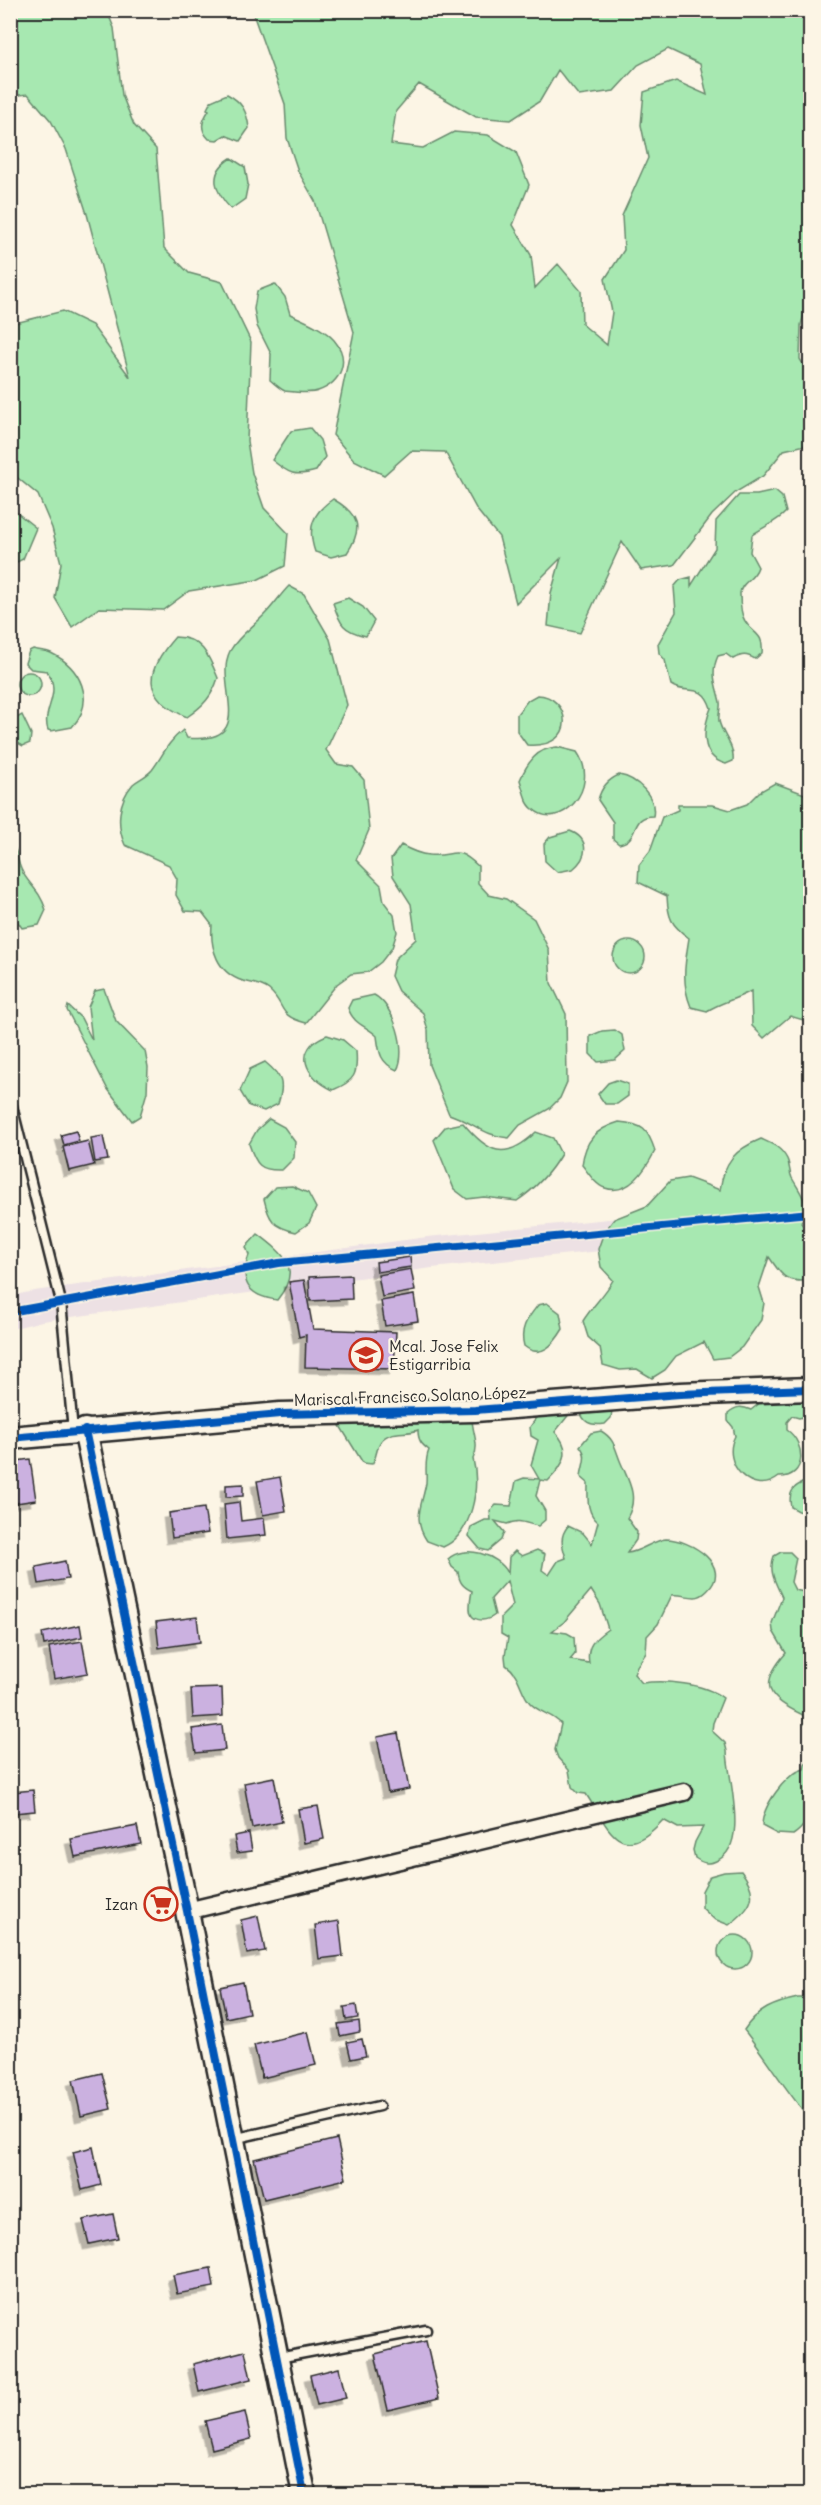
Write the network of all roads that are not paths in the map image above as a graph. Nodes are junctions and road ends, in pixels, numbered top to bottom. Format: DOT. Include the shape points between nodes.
graph roads {
  1 [pos="10,1098"];
  2 [pos="810,1389"];
  3 [pos="79,1431"];
  4 [pos="10,1438"];
  5 [pos="684,1792"];
  6 [pos="187,1911"];
  7 [pos="380,2106"];
  8 [pos="233,2139"];
  9 [pos="426,2330"];
  10 [pos="278,2359"];
  11 [pos="304,2494"];
  1 -- 3 [label="lane" via="62,1302"];
  2 -- 3 [label="street, Mariscal Francisco Solano López" via="680,1394 475,1410 280,1414"];
  3 -- 4 [label="street, Mariscal Francisco Solano López"];
  3 -- 6 [label="street"];
  5 -- 6 [label="street"];
  6 -- 8 [label="street"];
  7 -- 8 [label="lane"];
  8 -- 10 [label="street"];
  9 -- 10 [label="lane"];
  10 -- 11 [label="street"];
}
